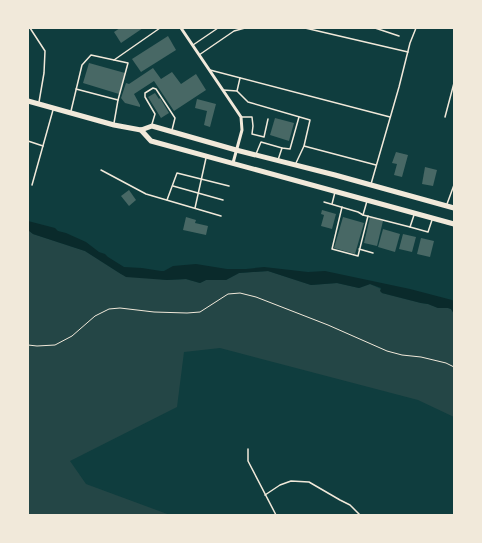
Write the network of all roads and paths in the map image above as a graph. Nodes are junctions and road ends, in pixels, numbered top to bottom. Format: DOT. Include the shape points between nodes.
graph roads {
  1 [pos="30,28"];
  2 [pos="160,28"];
  3 [pos="182,28"];
  4 [pos="218,28"];
  5 [pos="245,28"];
  6 [pos="305,28"];
  7 [pos="375,28"];
  8 [pos="416,28"];
  9 [pos="400,36"];
  10 [pos="193,46"];
  11 [pos="408,52"];
  12 [pos="200,55"];
  13 [pos="114,60"];
  14 [pos="210,70"];
  15 [pos="240,78"];
  16 [pos="454,83"];
  17 [pos="76,89"];
  18 [pos="223,90"];
  19 [pos="237,91"];
  20 [pos="118,100"];
  21 [pos="28,101"];
  22 [pos="38,104"];
  23 [pos="54,108"];
  24 [pos="71,113"];
  25 [pos="299,116"];
  26 [pos="241,117"];
  27 [pos="390,117"];
  28 [pos="446,117"];
  29 [pos="268,119"];
  30 [pos="114,125"];
  31 [pos="152,126"];
  32 [pos="141,130"];
  33 [pos="172,131"];
  34 [pos="28,141"];
  35 [pos="43,146"];
  36 [pos="304,146"];
  37 [pos="282,148"];
  38 [pos="236,150"];
  39 [pos="255,155"];
  40 [pos="206,156"];
  41 [pos="278,161"];
  42 [pos="233,163"];
  43 [pos="295,165"];
  44 [pos="376,165"];
  45 [pos="101,170"];
  46 [pos="201,179"];
  47 [pos="32,185"];
  48 [pos="454,185"];
  49 [pos="173,186"];
  50 [pos="229,186"];
  51 [pos="370,186"];
  52 [pos="335,191"];
  53 [pos="198,194"];
  54 [pos="167,200"];
  55 [pos="223,200"];
  56 [pos="367,200"];
  57 [pos="324,202"];
  58 [pos="332,204"];
  59 [pos="447,206"];
  60 [pos="342,207"];
  61 [pos="195,208"];
  62 [pos="454,208"];
  63 [pos="414,213"];
  64 [pos="364,215"];
  65 [pos="221,216"];
  66 [pos="368,216"];
  67 [pos="432,218"];
  68 [pos="454,224"];
  69 [pos="410,227"];
  70 [pos="359,250"];
  71 [pos="373,253"];
  72 [pos="28,345"];
  73 [pos="454,367"];
  74 [pos="248,449"];
  75 [pos="265,495"];
  76 [pos="276,515"];
  77 [pos="360,515"];
  1 -- 22 [label="lane" via="45,51"];
  2 -- 13 [label="lane"];
  3 -- 10 [label="street"];
  4 -- 10 [label="lane"];
  5 -- 12 [label="lane" via="234,31"];
  6 -- 11 [label="lane"];
  7 -- 9 [label="lane"];
  8 -- 11 [label="lane"];
  10 -- 12 [label="street"];
  11 -- 27 [label="lane"];
  12 -- 14 [label="street"];
  13 -- 17 [label="lane" via="91,55 82,65"];
  13 -- 20 [label="lane" via="128,63"];
  14 -- 15 [label="lane"];
  14 -- 18 [label="street"];
  15 -- 19 [label="lane"];
  15 -- 27 [label="lane"];
  16 -- 28 [label="lane"];
  17 -- 20 [label="lane"];
  17 -- 24 [label="lane"];
  18 -- 19 [label="lane"];
  18 -- 26 [label="street"];
  19 -- 25 [label="lane" via="248,102"];
  20 -- 30 [label="lane"];
  21 -- 22 [label="main road"];
  22 -- 23 [label="main road"];
  23 -- 24 [label="main road"];
  23 -- 35 [label="lane"];
  24 -- 30 [label="main road"];
  25 -- 36 [label="lane" via="310,120"];
  25 -- 37 [label="lane" via="290,148"];
  26 -- 29 [label="lane" via="252,117 252,134 264,137"];
  26 -- 38 [label="street" via="242,130"];
  27 -- 44 [label="lane"];
  30 -- 32 [label="main road"];
  31 -- 32 [label="main road"];
  31 -- 33 [label="main road"];
  31 -- 33 [label="lane" via="155,114 145,93 153,88 175,118"];
  32 -- 40 [label="main road" via="151,141"];
  33 -- 38 [label="main road"];
  34 -- 35 [label="lane"];
  35 -- 47 [label="lane"];
  36 -- 43 [label="lane"];
  36 -- 44 [label="lane"];
  37 -- 39 [label="lane" via="261,142"];
  37 -- 41 [label="lane"];
  38 -- 39 [label="main road"];
  38 -- 42 [label="street"];
  39 -- 41 [label="main road"];
  40 -- 42 [label="main road"];
  40 -- 46 [label="lane"];
  41 -- 43 [label="main road"];
  42 -- 52 [label="main road"];
  43 -- 51 [label="main road"];
  44 -- 51 [label="lane"];
  45 -- 54 [label="lane" via="146,194"];
  46 -- 49 [label="lane" via="177,173"];
  46 -- 50 [label="lane"];
  46 -- 53 [label="lane"];
  48 -- 59 [label="lane"];
  49 -- 53 [label="lane"];
  49 -- 54 [label="lane"];
  51 -- 59 [label="main road"];
  52 -- 56 [label="main road"];
  52 -- 58 [label="lane"];
  53 -- 55 [label="lane"];
  53 -- 61 [label="lane"];
  54 -- 61 [label="lane"];
  56 -- 63 [label="main road"];
  56 -- 64 [label="lane"];
  57 -- 58 [label="lane"];
  58 -- 60 [label="lane"];
  59 -- 62 [label="main road"];
  60 -- 64 [label="lane"];
  60 -- 70 [label="lane" via="332,249 358,256"];
  61 -- 65 [label="lane"];
  63 -- 67 [label="main road"];
  63 -- 69 [label="lane"];
  64 -- 66 [label="lane"];
  66 -- 69 [label="lane"];
  66 -- 70 [label="lane"];
  67 -- 68 [label="main road"];
  67 -- 69 [label="lane" via="428,232"];
  70 -- 71 [label="lane"];
  72 -- 73 [label="path" via="55,345 109,309 200,312 228,294 240,293 328,325 387,351 421,357"];
  74 -- 75 [label="lane" via="248,461"];
  75 -- 76 [label="lane"];
  75 -- 77 [label="lane" via="291,481 309,482 350,505"];
}
